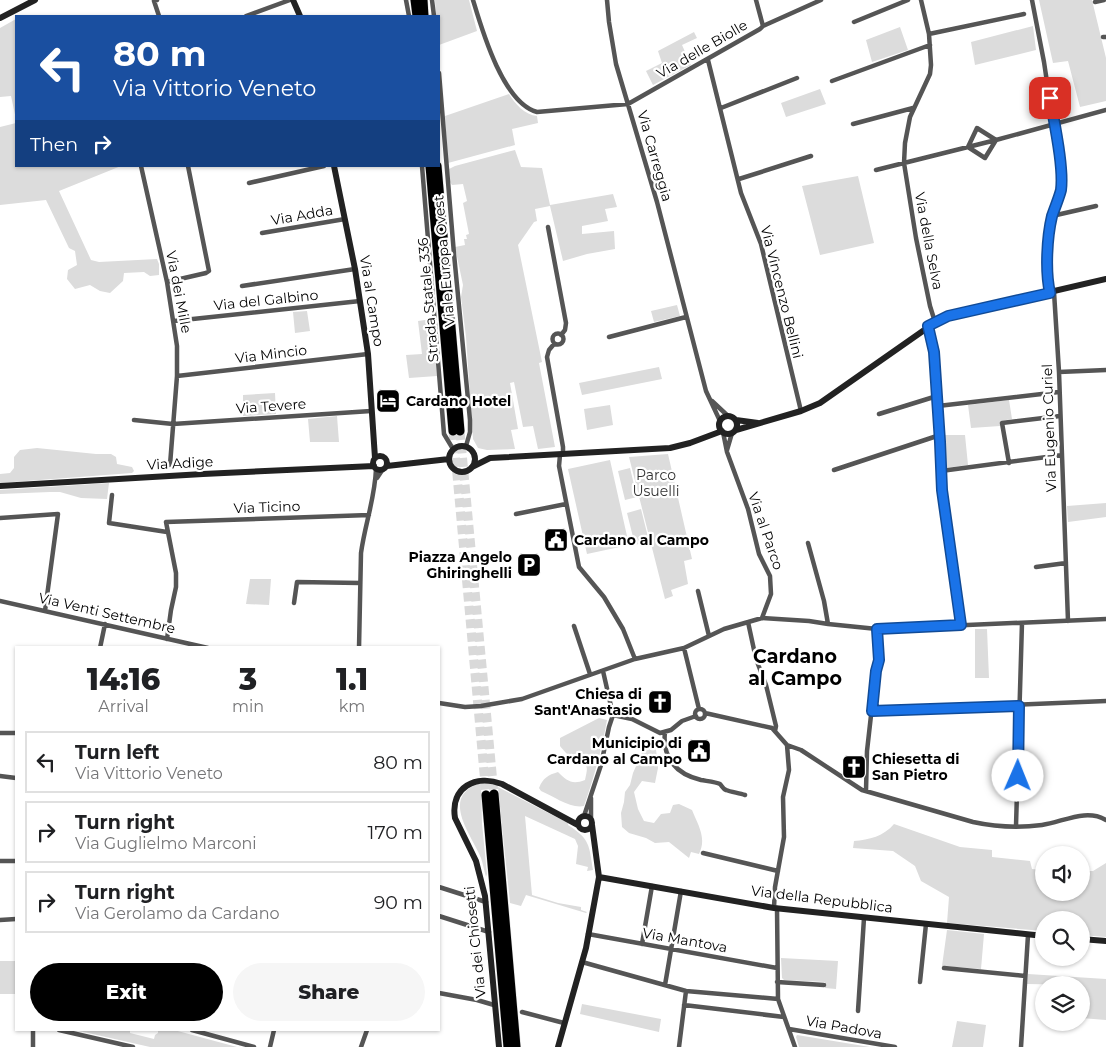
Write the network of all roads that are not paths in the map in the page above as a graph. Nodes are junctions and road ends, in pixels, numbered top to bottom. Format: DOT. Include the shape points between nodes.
graph roads {
  1 [pos="35,0"];
  2 [pos="292,0"];
  3 [pos="406,0"];
  4 [pos="415,0"];
  5 [pos="423,0"];
  6 [pos="432,0"];
  7 [pos="473,0"];
  8 [pos="607,0"];
  9 [pos="756,0"];
  10 [pos="821,0"];
  11 [pos="908,0"];
  12 [pos="921,0"];
  13 [pos="1032,0"];
  14 [pos="1104,0"];
  15 [pos="155,1"];
  16 [pos="1095,2"];
  17 [pos="1024,14"];
  18 [pos="159,15"];
  19 [pos="249,15"];
  20 [pos="300,15"];
  21 [pos="409,15"];
  22 [pos="417,15"];
  23 [pos="424,15"];
  24 [pos="434,15"];
  25 [pos="0,18"];
  26 [pos="854,22"];
  27 [pos="763,26"];
  28 [pos="929,34"];
  29 [pos="930,45"];
  30 [pos="708,60"];
  31 [pos="797,78"];
  32 [pos="832,81"];
  33 [pos="440,87"];
  34 [pos="628,104"];
  35 [pos="720,108"];
  36 [pos="913,108"];
  37 [pos="1106,110"];
  38 [pos="853,124"];
  39 [pos="1054,124"];
  40 [pos="996,140"];
  41 [pos="968,148"];
  42 [pos="811,156"];
  43 [pos="904,163"];
  44 [pos="141,167"];
  45 [pos="188,167"];
  46 [pos="320,167"];
  47 [pos="334,167"];
  48 [pos="422,167"];
  49 [pos="430,167"];
  50 [pos="438,167"];
  51 [pos="876,170"];
  52 [pos="739,179"];
  53 [pos="249,183"];
  54 [pos="1096,206"];
  55 [pos="1052,216"];
  56 [pos="345,219"];
  57 [pos="548,227"];
  58 [pos="262,233"];
  59 [pos="355,269"];
  60 [pos="1106,279"];
  61 [pos="167,282"];
  62 [pos="242,286"];
  63 [pos="1052,292"];
  64 [pos="360,301"];
  65 [pos="686,317"];
  66 [pos="174,321"];
  67 [pos="934,322"];
  68 [pos="928,326"];
  69 [pos="609,337"];
  70 [pos="368,354"];
  71 [pos="1106,370"];
  72 [pos="1059,372"];
  73 [pos="177,376"];
  74 [pos="1059,392"];
  75 [pos="937,396"];
  76 [pos="709,398"];
  77 [pos="938,406"];
  78 [pos="371,411"];
  79 [pos="801,411"];
  80 [pos="879,414"];
  81 [pos="728,416"];
  82 [pos="1060,416"];
  83 [pos="134,420"];
  84 [pos="736,420"];
  85 [pos="762,423"];
  86 [pos="173,424"];
  87 [pos="721,428"];
  88 [pos="734,431"];
  89 [pos="940,435"];
  90 [pos="466,446"];
  91 [pos="453,449"];
  92 [pos="473,451"];
  93 [pos="727,452"];
  94 [pos="561,454"];
  95 [pos="1062,455"];
  96 [pos="490,458"];
  97 [pos="449,459"];
  98 [pos="380,463"];
  99 [pos="1009,463"];
  100 [pos="170,464"];
  101 [pos="472,467"];
  102 [pos="834,470"];
  103 [pos="941,471"];
  104 [pos="0,486"];
  105 [pos="112,495"];
  106 [pos="566,504"];
  107 [pos="516,514"];
  108 [pos="369,515"];
  109 [pos="0,518"];
  110 [pos="167,532"];
  111 [pos="808,543"];
  112 [pos="1066,563"];
  113 [pos="1036,566"];
  114 [pos="360,583"];
  115 [pos="698,591"];
  116 [pos="0,601"];
  117 [pos="294,603"];
  118 [pos="44,611"];
  119 [pos="762,618"];
  120 [pos="1106,619"];
  121 [pos="1068,621"];
  122 [pos="748,622"];
  123 [pos="1022,623"];
  124 [pos="104,624"];
  125 [pos="828,624"];
  126 [pos="961,625"];
  127 [pos="574,626"];
  128 [pos="877,629"];
  129 [pos="708,636"];
  130 [pos="167,639"];
  131 [pos="100,646"];
  132 [pos="199,646"];
  133 [pos="359,646"];
  134 [pos="684,648"];
  135 [pos="635,659"];
  136 [pos="603,671"];
  137 [pos="590,674"];
  138 [pos="1106,701"];
  139 [pos="440,703"];
  140 [pos="1019,706"];
  141 [pos="699,709"];
  142 [pos="872,711"];
  143 [pos="705,713"];
  144 [pos="613,716"];
  145 [pos="696,716"];
  146 [pos="775,731"];
  147 [pos="0,732"];
  148 [pos="665,732"];
  149 [pos="15,733"];
  150 [pos="788,745"];
  151 [pos="0,776"];
  152 [pos="15,778"];
  153 [pos="866,791"];
  154 [pos="745,794"];
  155 [pos="1106,820"];
  156 [pos="585,821"];
  157 [pos="1016,826"];
  158 [pos="596,853"];
  159 [pos="703,853"];
  160 [pos="0,861"];
  161 [pos="15,861"];
  162 [pos="778,871"];
  163 [pos="598,877"];
  164 [pos="652,886"];
  165 [pos="440,887"];
  166 [pos="682,891"];
  167 [pos="486,902"];
  168 [pos="775,908"];
  169 [pos="440,916"];
  170 [pos="864,918"];
  171 [pos="15,919"];
  172 [pos="0,920"];
  173 [pos="926,924"];
  174 [pos="489,932"];
  175 [pos="588,934"];
  176 [pos="1028,934"];
  177 [pos="1035,935"];
  178 [pos="1090,940"];
  179 [pos="1106,941"];
  180 [pos="642,944"];
  181 [pos="672,949"];
  182 [pos="582,962"];
  183 [pos="777,968"];
  184 [pos="944,968"];
  185 [pos="1025,976"];
  186 [pos="778,982"];
  187 [pos="920,982"];
  188 [pos="664,985"];
  189 [pos="824,985"];
  190 [pos="686,991"];
  191 [pos="440,993"];
  192 [pos="778,999"];
  193 [pos="494,1005"];
  194 [pos="684,1005"];
  195 [pos="522,1012"];
  196 [pos="858,1012"];
  197 [pos="784,1017"];
  198 [pos="564,1023"];
  199 [pos="789,1029"];
  200 [pos="33,1031"];
  201 [pos="63,1031"];
  202 [pos="196,1031"];
  203 [pos="274,1031"];
  204 [pos="367,1031"];
  205 [pos="33,1047"];
  206 [pos="133,1047"];
  207 [pos="254,1047"];
  208 [pos="270,1047"];
  209 [pos="361,1047"];
  210 [pos="499,1047"];
  211 [pos="508,1047"];
  212 [pos="516,1047"];
  213 [pos="558,1047"];
  214 [pos="678,1047"];
  215 [pos="795,1047"];
  216 [pos="895,1047"];
  217 [pos="1021,1047"];
  1 -- 25 [label="street"];
  2 -- 19 [label="street"];
  2 -- 20 [label="street"];
  3 -- 21 [label="street"];
  4 -- 22 [label="highway"];
  5 -- 23 [label="highway"];
  6 -- 24 [label="street"];
  7 -- 34 [label="street" via="492,58 527,108 537,112"];
  8 -- 34 [label="street, Via Carreggia" via="614,56"];
  9 -- 27 [label="street, Via delle Biolle"];
  10 -- 27 [label="street"];
  11 -- 26 [label="street"];
  12 -- 28 [label="street, Via della Selva"];
  13 -- 39 [label="street, Via Eugenio Curiel"];
  14 -- 16 [label="street"];
  15 -- 18 [label="street"];
  17 -- 28 [label="street"];
  27 -- 30 [label="street, Via delle Biolle"];
  28 -- 29 [label="street, Via della Selva"];
  29 -- 32 [label="street"];
  29 -- 36 [label="street, Via della Selva" via="930,74"];
  30 -- 34 [label="street, Via delle Biolle"];
  30 -- 35 [label="street, Via Vincenzo Bellini"];
  31 -- 35 [label="street"];
  33 -- 90 [label="street, Viale Europa Ovest" via="470,420"];
  34 -- 65 [label="street, Via Carreggia"];
  35 -- 52 [label="street, Via Vincenzo Bellini"];
  36 -- 38 [label="street"];
  36 -- 43 [label="street, Via della Selva" via="907,128"];
  37 -- 39 [label="street"];
  39 -- 40 [label="street"];
  39 -- 55 [label="street, Via Eugenio Curiel" via="1061,189"];
  40 -- 41 [label="street"];
  40 -- 41 [label="street" via="984,158"];
  40 -- 41 [label="street" via="977,128"];
  41 -- 43 [label="street"];
  42 -- 52 [label="street"];
  43 -- 51 [label="street"];
  43 -- 67 [label="street, Via della Selva"];
  44 -- 61 [label="street, Via dei Mille"];
  45 -- 61 [label="street" via="209,270"];
  46 -- 53 [label="street"];
  47 -- 56 [label="street, Via al Campo"];
  48 -- 91 [label="street, Viale Europa Ovest" via="444,434"];
  49 -- 50 [label="highway, Strada Statale 336" via="457,431"];
  52 -- 79 [label="street, Via Vincenzo Bellini" via="761,244"];
  54 -- 55 [label="street"];
  55 -- 63 [label="street, Via Eugenio Curiel" via="1048,283"];
  56 -- 58 [label="street, Via Adda"];
  56 -- 59 [label="street, Via al Campo"];
  57 -- 94 [label="street" via="566,323 562,342 554,344 547,355 564,447"];
  59 -- 62 [label="street"];
  59 -- 64 [label="street, Via al Campo"];
  60 -- 63 [label="street"];
  61 -- 66 [label="street, Via dei Mille"];
  63 -- 67 [label="street" via="954,314"];
  63 -- 72 [label="street, Via Eugenio Curiel"];
  64 -- 66 [label="street, Via del Galbino"];
  64 -- 70 [label="street, Via al Campo"];
  65 -- 69 [label="street"];
  65 -- 76 [label="street, Via Carreggia"];
  66 -- 73 [label="street, Via dei Mille"];
  67 -- 68 [label="street"];
  68 -- 75 [label="street" via="934,352"];
  68 -- 79 [label="street" via="820,403"];
  70 -- 73 [label="street, Via Mincio"];
  70 -- 78 [label="street, Via al Campo"];
  71 -- 72 [label="street"];
  72 -- 74 [label="street, Via Eugenio Curiel"];
  73 -- 86 [label="street, Via dei Mille"];
  74 -- 77 [label="street"];
  74 -- 82 [label="street, Via Eugenio Curiel"];
  75 -- 77 [label="street"];
  75 -- 80 [label="street"];
  76 -- 81 [label="street"];
  76 -- 87 [label="street, Via Carreggia"];
  77 -- 89 [label="street"];
  78 -- 86 [label="street, Via Tevere"];
  78 -- 98 [label="street, Via al Campo" via="373,441"];
  79 -- 85 [label="street"];
  81 -- 84 [label="street"];
  81 -- 87 [label="street" via="723,417"];
  82 -- 95 [label="street, Via Eugenio Curiel"];
  82 -- 99 [label="street" via="1002,422"];
  83 -- 86 [label="street"];
  84 -- 85 [label="street"];
  84 -- 88 [label="street"];
  85 -- 88 [label="street"];
  86 -- 100 [label="street, Via dei Mille"];
  87 -- 88 [label="street"];
  87 -- 93 [label="street, Via al Parco"];
  87 -- 94 [label="street" via="700,439 670,448"];
  88 -- 93 [label="street"];
  89 -- 102 [label="street"];
  89 -- 103 [label="street"];
  90 -- 91 [label="street"];
  90 -- 92 [label="street"];
  91 -- 97 [label="street"];
  92 -- 96 [label="street"];
  92 -- 101 [label="street"];
  93 -- 119 [label="street, Via al Parco" via="748,509 759,554 770,576 770,594"];
  94 -- 96 [label="street"];
  94 -- 106 [label="street" via="559,461"];
  95 -- 99 [label="street"];
  95 -- 112 [label="street, Via Eugenio Curiel"];
  96 -- 101 [label="street"];
  97 -- 98 [label="street"];
  97 -- 101 [label="street" via="452,467 459,471"];
  98 -- 104 [label="street, Via Adige"];
  98 -- 108 [label="street"];
  99 -- 103 [label="street"];
  103 -- 126 [label="street"];
  105 -- 110 [label="street" via="109,523"];
  106 -- 107 [label="street"];
  106 -- 135 [label="street" via="579,567 604,597 623,629"];
  108 -- 110 [label="street, Via Ticino" via="166,522"];
  108 -- 114 [label="street" via="363,539"];
  109 -- 118 [label="street" via="58,514"];
  110 -- 130 [label="street" via="176,580"];
  111 -- 125 [label="street"];
  112 -- 113 [label="street"];
  112 -- 121 [label="street, Via Eugenio Curiel"];
  114 -- 117 [label="street" via="298,582"];
  114 -- 133 [label="street"];
  115 -- 129 [label="street"];
  116 -- 118 [label="street, Via Venti Settembre"];
  118 -- 124 [label="street, Via Venti Settembre"];
  119 -- 122 [label="street"];
  119 -- 125 [label="street"];
  120 -- 121 [label="street"];
  121 -- 123 [label="street"];
  122 -- 129 [label="street"];
  122 -- 146 [label="street"];
  123 -- 126 [label="street"];
  123 -- 140 [label="street"];
  124 -- 130 [label="street, Via Venti Settembre"];
  124 -- 131 [label="street"];
  125 -- 128 [label="street"];
  126 -- 128 [label="street"];
  127 -- 137 [label="street"];
  128 -- 142 [label="street" via="879,660"];
  129 -- 134 [label="street"];
  130 -- 132 [label="street, Via Venti Settembre"];
  134 -- 135 [label="street"];
  134 -- 141 [label="street"];
  135 -- 136 [label="street"];
  136 -- 137 [label="street"];
  136 -- 144 [label="street"];
  137 -- 139 [label="street" via="544,693 508,703 465,707"];
  138 -- 140 [label="street"];
  140 -- 142 [label="street"];
  140 -- 157 [label="street"];
  141 -- 143 [label="street"];
  141 -- 145 [label="street"];
  142 -- 153 [label="street"];
  143 -- 145 [label="street" via="701,719"];
  143 -- 146 [label="street"];
  144 -- 148 [label="street" via="632,719 660,733"];
  144 -- 156 [label="street"];
  145 -- 148 [label="street"];
  146 -- 150 [label="street"];
  147 -- 149 [label="street"];
  148 -- 154 [label="street" via="665,748 671,764 695,779"];
  150 -- 153 [label="street"];
  150 -- 162 [label="street" via="789,770 783,797 784,838"];
  151 -- 152 [label="street"];
  153 -- 157 [label="street" via="982,824"];
  155 -- 157 [label="street" via="1087,815 1042,825"];
  156 -- 158 [label="street"];
  156 -- 158 [label="street" via="589,829 585,830"];
  156 -- 167 [label="street, Via dei Chiosetti" via="566,818 494,781 477,781 463,788 456,800 455,818 476,861"];
  158 -- 163 [label="street"];
  159 -- 162 [label="street"];
  160 -- 161 [label="street"];
  162 -- 168 [label="street"];
  163 -- 164 [label="street, Via della Repubblica"];
  163 -- 175 [label="street"];
  164 -- 166 [label="street, Via della Repubblica"];
  164 -- 180 [label="street"];
  165 -- 167 [label="street"];
  166 -- 168 [label="street, Via della Repubblica"];
  166 -- 181 [label="street"];
  167 -- 174 [label="street, Via dei Chiosetti"];
  168 -- 170 [label="street, Via della Repubblica"];
  168 -- 183 [label="street"];
  169 -- 174 [label="street"];
  170 -- 173 [label="street, Via della Repubblica"];
  170 -- 196 [label="street"];
  171 -- 172 [label="street"];
  173 -- 176 [label="street, Via della Repubblica"];
  173 -- 187 [label="street"];
  174 -- 193 [label="street, Via dei Chiosetti"];
  175 -- 180 [label="street, Via Mantova"];
  175 -- 182 [label="street"];
  176 -- 177 [label="street, Via della Repubblica"];
  176 -- 185 [label="street"];
  178 -- 179 [label="street"];
  180 -- 181 [label="street, Via Mantova"];
  181 -- 183 [label="street, Via Mantova"];
  181 -- 188 [label="street"];
  182 -- 188 [label="street"];
  182 -- 198 [label="street"];
  183 -- 186 [label="street"];
  184 -- 185 [label="street"];
  185 -- 217 [label="street"];
  186 -- 189 [label="street"];
  186 -- 192 [label="street"];
  188 -- 190 [label="street"];
  190 -- 192 [label="street"];
  190 -- 194 [label="street"];
  191 -- 193 [label="street, Via dei Chiosetti"];
  192 -- 197 [label="street"];
  193 -- 210 [label="street, Via dei Chiosetti"];
  194 -- 197 [label="street"];
  194 -- 214 [label="street"];
  195 -- 198 [label="street"];
  197 -- 199 [label="street"];
  198 -- 213 [label="street"];
  199 -- 215 [label="street"];
  199 -- 216 [label="street, Via Padova"];
  200 -- 205 [label="street"];
  201 -- 206 [label="street"];
  202 -- 207 [label="street"];
  203 -- 208 [label="street"];
  204 -- 209 [label="street"];
  211 -- 212 [label="highway" via="490,794"];
}
